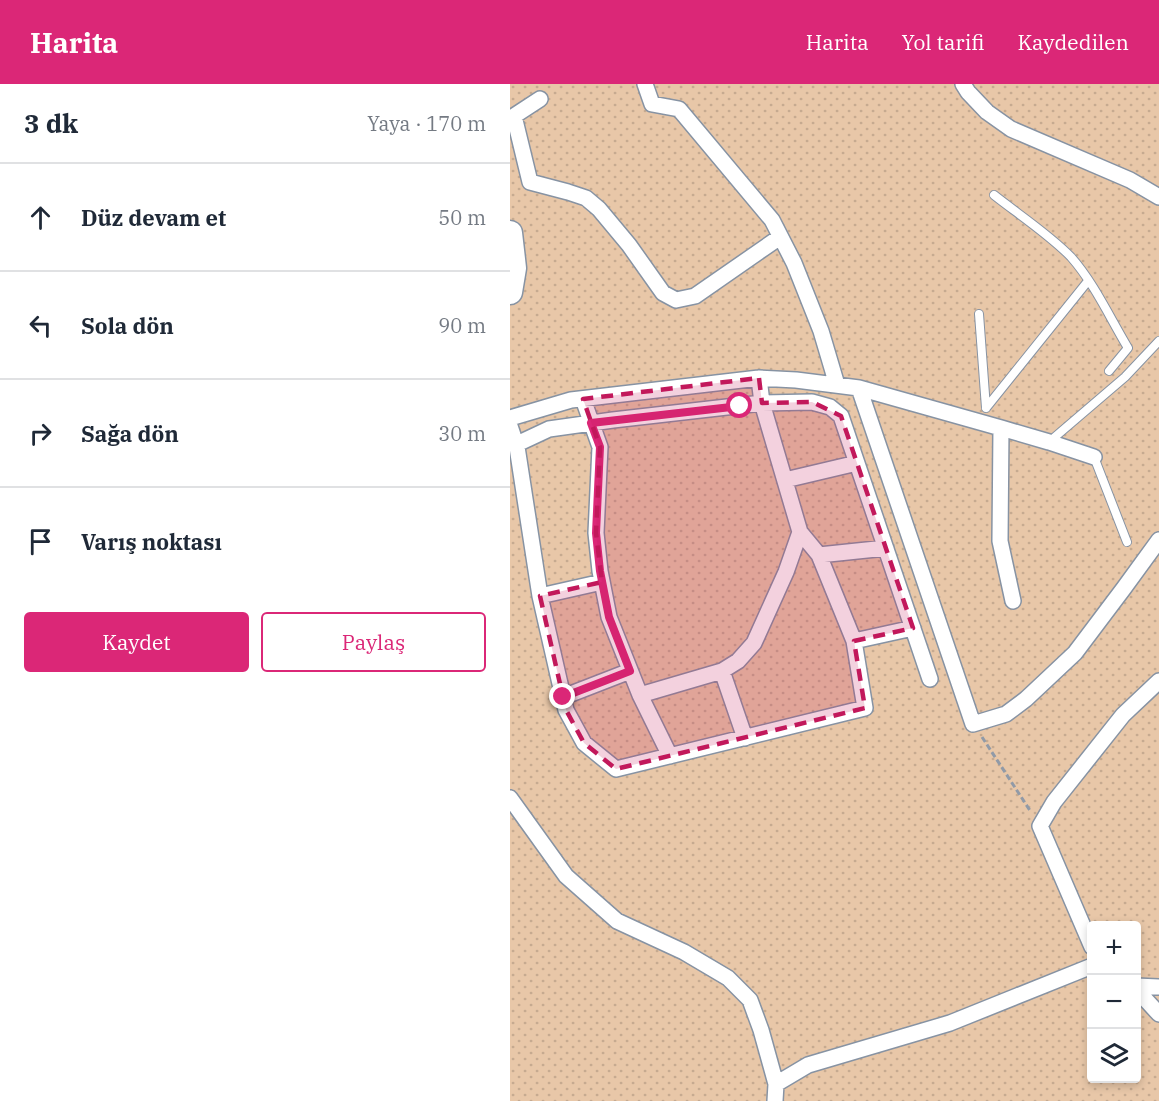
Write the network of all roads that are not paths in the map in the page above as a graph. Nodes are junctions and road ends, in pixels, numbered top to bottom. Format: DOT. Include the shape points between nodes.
graph roads {
  1 [pos="645,84"];
  2 [pos="963,84"];
  3 [pos="540,99"];
  4 [pos="994,195"];
  5 [pos="1159,197"];
  6 [pos="510,233"];
  7 [pos="780,237"];
  8 [pos="1088,281"];
  9 [pos="510,292"];
  10 [pos="979,314"];
  11 [pos="1159,341"];
  12 [pos="1109,371"];
  13 [pos="759,378"];
  14 [pos="837,385"];
  15 [pos="859,388"];
  16 [pos="583,399"];
  17 [pos="762,403"];
  18 [pos="984,415"];
  19 [pos="510,418"];
  20 [pos="591,423"];
  21 [pos="510,426"];
  22 [pos="1001,428"];
  23 [pos="1049,442"];
  24 [pos="517,444"];
  25 [pos="1094,457"];
  26 [pos="857,464"];
  27 [pos="785,480"];
  28 [pos="800,532"];
  29 [pos="1159,540"];
  30 [pos="1127,542"];
  31 [pos="886,548"];
  32 [pos="819,555"];
  33 [pos="602,582"];
  34 [pos="540,596"];
  35 [pos="1013,601"];
  36 [pos="913,628"];
  37 [pos="854,641"];
  38 [pos="630,671"];
  39 [pos="722,671"];
  40 [pos="930,679"];
  41 [pos="1159,681"];
  42 [pos="640,695"];
  43 [pos="563,697"];
  44 [pos="745,738"];
  45 [pos="670,756"];
  46 [pos="510,798"];
  47 [pos="1087,935"];
  48 [pos="1087,968"];
  49 [pos="1159,987"];
  50 [pos="1141,988"];
  51 [pos="1141,993"];
  52 [pos="1159,1014"];
  53 [pos="777,1084"];
  54 [pos="776,1101"];
  1 -- 7 [label="street" via="652,104 679,109 772,220"];
  2 -- 5 [label="street" via="987,112 1011,129 1130,180"];
  3 -- 7 [label="street" via="514,116 530,182 586,198 599,209 663,293 676,300 695,296"];
  4 -- 8 [label="lane" via="1071,257"];
  6 -- 9 [label="main road" via="514,268"];
  7 -- 14 [label="street" via="821,331"];
  8 -- 12 [label="lane" via="1128,348"];
  8 -- 18 [label="lane"];
  10 -- 18 [label="lane"];
  11 -- 23 [label="lane" via="1125,377"];
  13 -- 14 [label="street"];
  13 -- 16 [label="street"];
  13 -- 17 [label="street"];
  14 -- 15 [label="street"];
  15 -- 18 [label="street"];
  15 -- 29 [label="street" via="973,724 1006,714 1075,653"];
  16 -- 19 [label="street"];
  16 -- 20 [label="street"];
  17 -- 20 [label="street"];
  17 -- 26 [label="street" via="812,402 830,407 841,416"];
  17 -- 27 [label="street"];
  18 -- 22 [label="street"];
  20 -- 24 [label="street" via="549,429"];
  20 -- 33 [label="street" via="600,447 596,533"];
  21 -- 24 [label="street"];
  22 -- 23 [label="street"];
  22 -- 35 [label="street" via="1000,540"];
  23 -- 25 [label="street"];
  24 -- 34 [label="street"];
  25 -- 30 [label="lane"];
  26 -- 27 [label="street"];
  26 -- 31 [label="street"];
  27 -- 28 [label="street"];
  28 -- 32 [label="street"];
  28 -- 39 [label="street" via="754,643 738,661"];
  31 -- 32 [label="street"];
  31 -- 36 [label="street"];
  32 -- 37 [label="street"];
  33 -- 34 [label="street"];
  33 -- 38 [label="street" via="609,617"];
  34 -- 43 [label="street"];
  36 -- 37 [label="street"];
  36 -- 40 [label="street"];
  37 -- 44 [label="street" via="865,708"];
  38 -- 42 [label="street"];
  38 -- 43 [label="street"];
  39 -- 42 [label="street"];
  39 -- 44 [label="street"];
  41 -- 47 [label="street" via="1122,715 1040,826"];
  42 -- 45 [label="street"];
  43 -- 45 [label="street" via="584,743 616,769"];
  44 -- 45 [label="street"];
  46 -- 53 [label="street" via="566,876 617,921 684,952 728,978 750,1000"];
  48 -- 53 [label="street" via="950,1023 808,1065"];
  49 -- 50 [label="street"];
  51 -- 52 [label="street"];
  53 -- 54 [label="street"];
}
